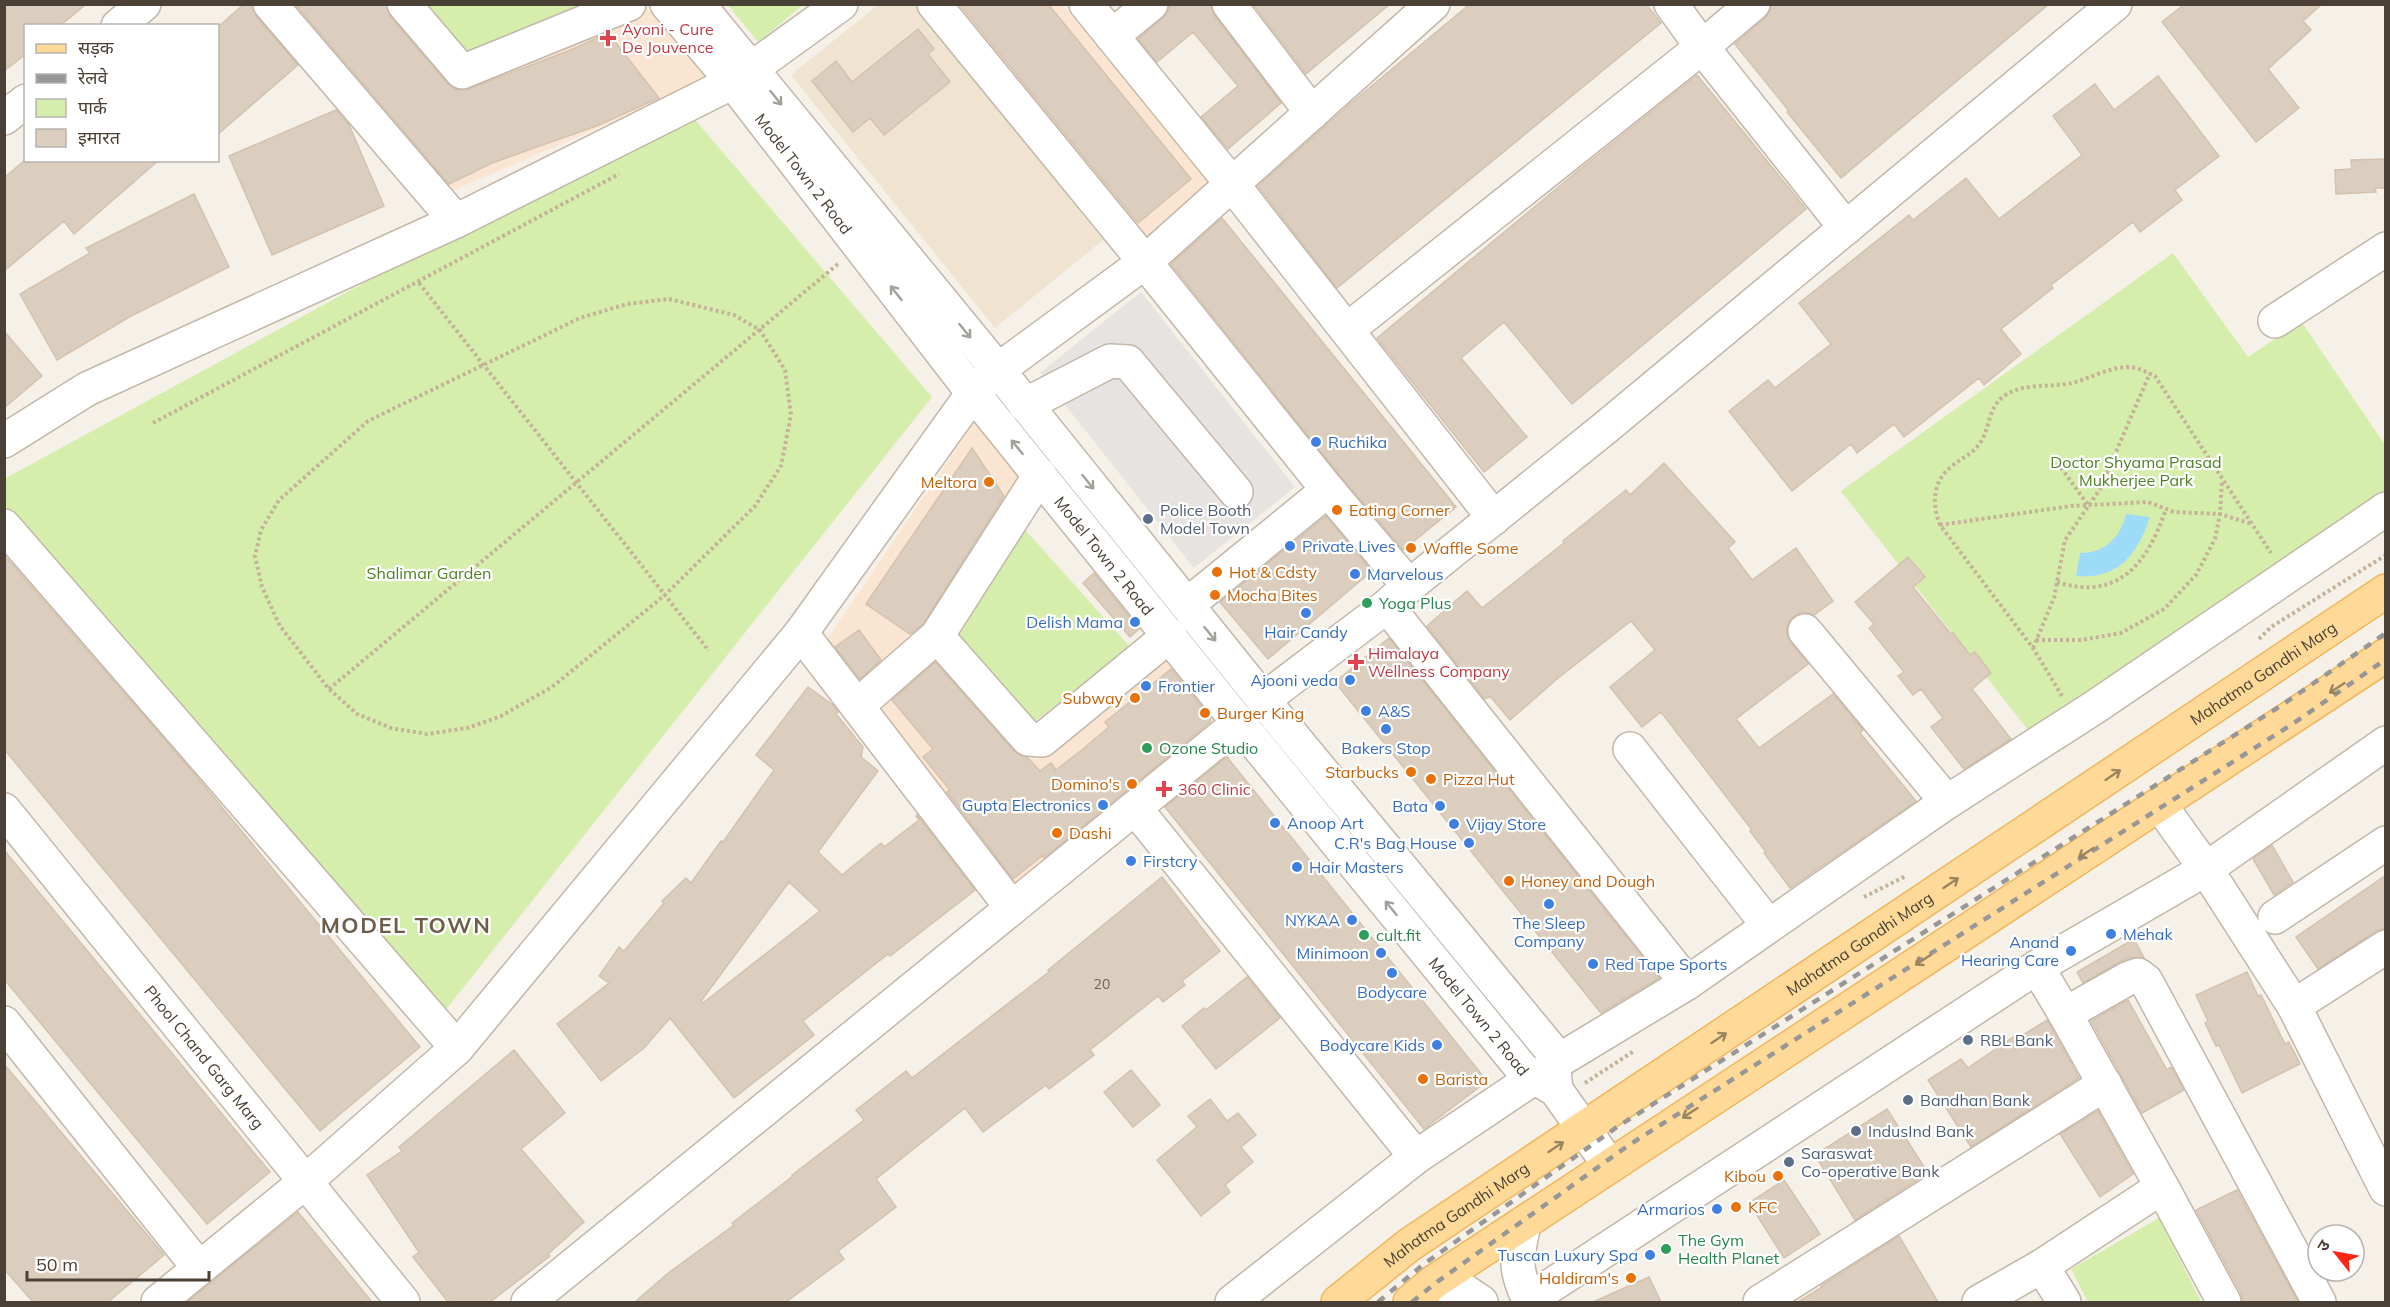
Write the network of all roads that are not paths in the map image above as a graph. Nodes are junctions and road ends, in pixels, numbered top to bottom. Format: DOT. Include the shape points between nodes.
graph roads {
  1 [pos="144,4"];
  2 [pos="270,4"];
  3 [pos="404,4"];
  4 [pos="629,4"];
  5 [pos="667,4"];
  6 [pos="698,4"];
  7 [pos="841,4"];
  8 [pos="934,4"];
  9 [pos="1086,4"];
  10 [pos="1150,4"];
  11 [pos="1229,4"];
  12 [pos="1433,4"];
  13 [pos="1671,4"];
  14 [pos="1753,4"];
  15 [pos="2115,4"];
  16 [pos="120,24"];
  17 [pos="1112,36"];
  18 [pos="1702,46"];
  19 [pos="743,75"];
  20 [pos="24,103"];
  21 [pos="1312,113"];
  22 [pos="4,118"];
  23 [pos="1232,184"];
  24 [pos="456,221"];
  25 [pos="1845,228"];
  26 [pos="2385,249"];
  27 [pos="1145,262"];
  28 [pos="2275,321"];
  29 [pos="1347,330"];
  30 [pos="998,370"];
  31 [pos="973,393"];
  32 [pos="1025,405"];
  33 [pos="4,441"];
  34 [pos="1040,475"];
  35 [pos="1328,490"];
  36 [pos="1236,492"];
  37 [pos="2385,508"];
  38 [pos="1494,518"];
  39 [pos="4,526"];
  40 [pos="2385,591"];
  41 [pos="1398,596"];
  42 [pos="1187,605"];
  43 [pos="1805,631"];
  44 [pos="801,633"];
  45 [pos="1170,635"];
  46 [pos="937,636"];
  47 [pos="2385,656"];
  48 [pos="1263,700"];
  49 [pos="857,706"];
  50 [pos="1239,723"];
  51 [pos="2385,743"];
  52 [pos="1630,749"];
  53 [pos="1947,802"];
  54 [pos="2160,805"];
  55 [pos="1135,808"];
  56 [pos="4,810"];
  57 [pos="2385,843"];
  58 [pos="2206,869"];
  59 [pos="1012,908"];
  60 [pos="2275,917"];
  61 [pos="1768,925"];
  62 [pos="2384,952"];
  63 [pos="2037,967"];
  64 [pos="1687,983"];
  65 [pos="2294,1006"];
  66 [pos="2066,1014"];
  67 [pos="4,1023"];
  68 [pos="458,1048"];
  69 [pos="1551,1082"];
  70 [pos="2105,1084"];
  71 [pos="1583,1129"];
  72 [pos="1416,1157"];
  73 [pos="1610,1166"];
  74 [pos="304,1182"];
  75 [pos="2162,1188"];
  76 [pos="2385,1190"];
  77 [pos="1524,1225"];
  78 [pos="2042,1266"];
  79 [pos="200,1268"];
  80 [pos="1422,1292"];
  81 [pos="1529,1301"];
  82 [pos="158,1302"];
  83 [pos="403,1302"];
  84 [pos="528,1302"];
  85 [pos="1232,1302"];
  86 [pos="1338,1302"];
  87 [pos="1481,1302"];
  88 [pos="1760,1302"];
  89 [pos="1979,1302"];
  90 [pos="2064,1302"];
  91 [pos="2223,1302"];
  92 [pos="2319,1302"];
  1 -- 16 [label="street"];
  2 -- 24 [label="street"];
  3 -- 4 [label="street" via="462,72"];
  5 -- 19 [label="street, Model Town 2 Road"];
  6 -- 19 [label="street, Model Town 2 Road"];
  7 -- 19 [label="street"];
  8 -- 27 [label="street"];
  9 -- 17 [label="street"];
  10 -- 17 [label="street"];
  11 -- 21 [label="street"];
  12 -- 21 [label="street"];
  13 -- 18 [label="street"];
  14 -- 18 [label="street"];
  15 -- 25 [label="street"];
  17 -- 23 [label="street"];
  18 -- 25 [label="street"];
  18 -- 29 [label="street"];
  19 -- 24 [label="street"];
  19 -- 30 [label="street, Model Town 2 Road, one-way"];
  31 -- 19 [label="street, Model Town 2 Road, one-way" via="860,246"];
  20 -- 22 [label="street"];
  21 -- 23 [label="street"];
  23 -- 27 [label="street"];
  23 -- 29 [label="street"];
  24 -- 33 [label="street" via="87,389"];
  25 -- 38 [label="street"];
  26 -- 28 [label="street"];
  27 -- 30 [label="street"];
  27 -- 35 [label="street"];
  29 -- 38 [label="street"];
  30 -- 31 [label="street"];
  30 -- 32 [label="street, Model Town 2 Road"];
  34 -- 31 [label="street, Model Town 2 Road, one-way"];
  31 -- 44 [label="street"];
  32 -- 36 [label="street" via="1110,361 1128,362"];
  32 -- 42 [label="street, Model Town 2 Road, one-way"];
  34 -- 45 [label="street, Model Town 2 Road"];
  34 -- 46 [label="street"];
  35 -- 41 [label="street"];
  35 -- 42 [label="street"];
  37 -- 53 [label="street"];
  38 -- 41 [label="street"];
  39 -- 68 [label="street"];
  71 -- 40 [label="main road, Mahatma Gandhi Marg, one-way"];
  41 -- 48 [label="street"];
  41 -- 64 [label="street"];
  42 -- 48 [label="street, Model Town 2 Road, one-way"];
  43 -- 53 [label="street"];
  44 -- 49 [label="street"];
  44 -- 68 [label="street"];
  45 -- 46 [label="street" via="1041,740 1028,739"];
  45 -- 50 [label="street, Model Town 2 Road"];
  46 -- 49 [label="street"];
  47 -- 54 [label="main road, one-way"];
  48 -- 69 [label="street, Model Town 2 Road" via="1552,1051"];
  49 -- 59 [label="street"];
  50 -- 55 [label="street"];
  69 -- 50 [label="street, Model Town 2 Road, one-way" via="1523,1070"];
  51 -- 58 [label="street"];
  52 -- 61 [label="street"];
  53 -- 61 [label="street"];
  54 -- 58 [label="street"];
  54 -- 73 [label="main road, one-way"];
  55 -- 59 [label="street"];
  55 -- 72 [label="street"];
  56 -- 74 [label="street, Phool Chand Garg Marg"];
  57 -- 60 [label="street"];
  58 -- 63 [label="street"];
  58 -- 65 [label="street"];
  59 -- 84 [label="street"];
  61 -- 64 [label="street"];
  62 -- 65 [label="street"];
  63 -- 66 [label="street"];
  63 -- 81 [label="street"];
  64 -- 69 [label="street"];
  65 -- 76 [label="street"];
  66 -- 70 [label="street"];
  66 -- 92 [label="street" via="2127,979 2138,975 2146,981"];
  67 -- 79 [label="street"];
  68 -- 74 [label="street"];
  69 -- 71 [label="street"];
  69 -- 72 [label="street"];
  70 -- 75 [label="street"];
  70 -- 88 [label="street"];
  71 -- 73 [label="street"];
  86 -- 71 [label="main road, Mahatma Gandhi Marg, one-way" via="1409,1245"];
  72 -- 85 [label="street"];
  73 -- 77 [label="main road"];
  74 -- 79 [label="street"];
  74 -- 83 [label="street, Phool Chand Garg Marg"];
  75 -- 78 [label="street"];
  75 -- 91 [label="street"];
  77 -- 80 [label="main road"];
  77 -- 81 [label="street" via="1516,1258"];
  78 -- 89 [label="street"];
  78 -- 90 [label="street"];
  79 -- 82 [label="street"];
  80 -- 87 [label="street" via="1463,1290"];
}
